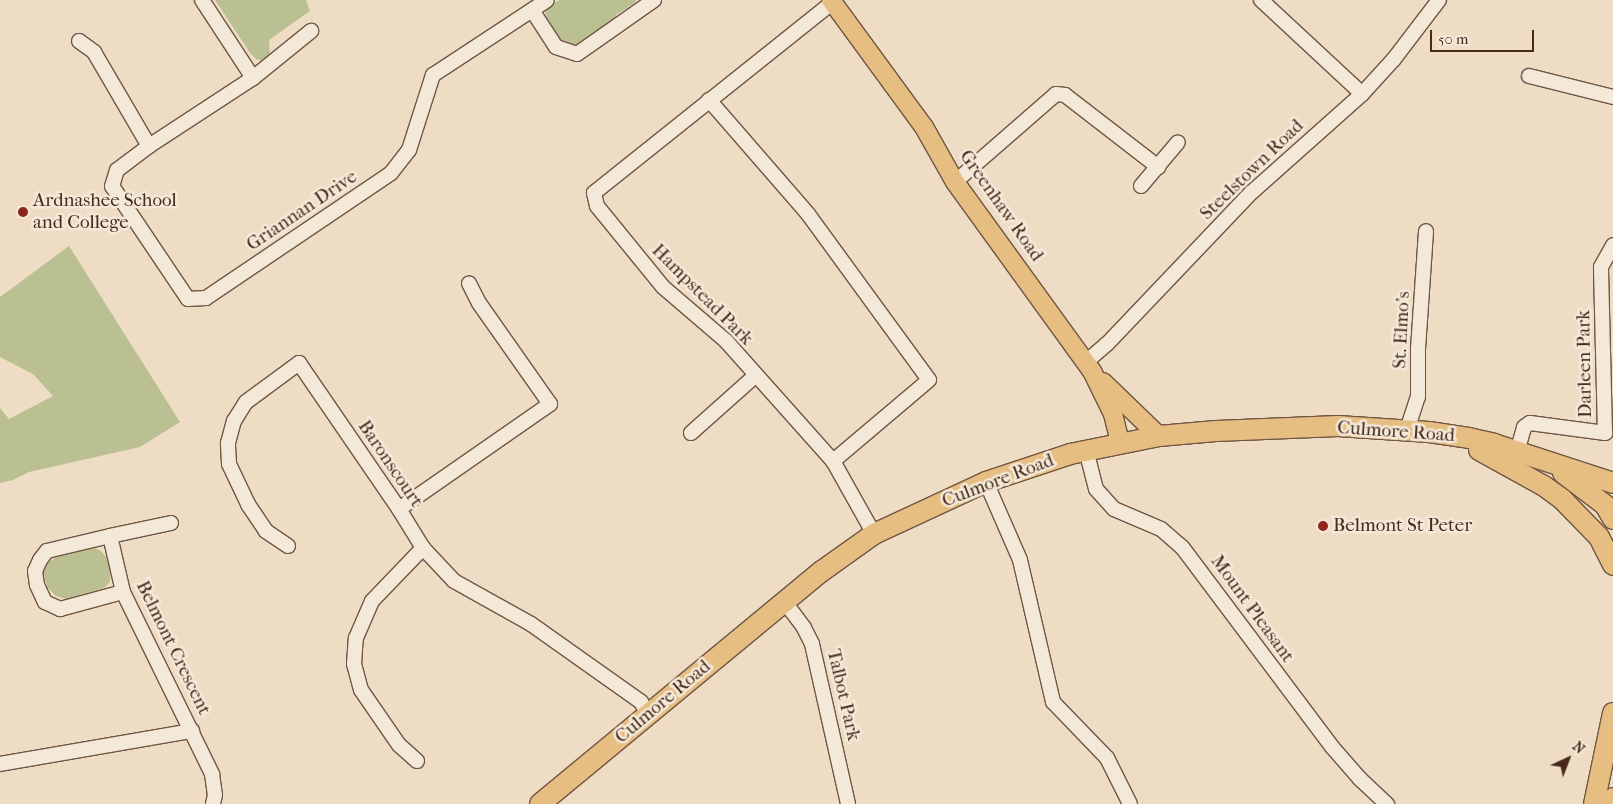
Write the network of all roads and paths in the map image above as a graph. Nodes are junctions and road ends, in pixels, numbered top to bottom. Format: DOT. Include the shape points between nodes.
graph roads {
  1 [pos="202,0"];
  2 [pos="547,0"];
  3 [pos="654,0"];
  4 [pos="1261,0"];
  5 [pos="1439,0"];
  6 [pos="832,1"];
  7 [pos="532,10"];
  8 [pos="311,31"];
  9 [pos="79,41"];
  10 [pos="1528,76"];
  11 [pos="253,78"];
  12 [pos="1362,94"];
  13 [pos="1613,97"];
  14 [pos="709,100"];
  15 [pos="1178,142"];
  16 [pos="149,146"];
  17 [pos="1158,166"];
  18 [pos="955,182"];
  19 [pos="1141,186"];
  20 [pos="1426,230"];
  21 [pos="1613,246"];
  22 [pos="469,283"];
  23 [pos="1089,367"];
  24 [pos="755,376"];
  25 [pos="1407,430"];
  26 [pos="691,433"];
  27 [pos="1443,433"];
  28 [pos="1159,436"];
  29 [pos="1120,443"];
  30 [pos="1086,450"];
  31 [pos="1516,452"];
  32 [pos="832,461"];
  33 [pos="1551,464"];
  34 [pos="986,482"];
  35 [pos="1613,483"];
  36 [pos="399,509"];
  37 [pos="1613,519"];
  38 [pos="171,522"];
  39 [pos="874,534"];
  40 [pos="110,536"];
  41 [pos="288,546"];
  42 [pos="423,548"];
  43 [pos="1613,566"];
  44 [pos="123,592"];
  45 [pos="784,602"];
  46 [pos="1613,713"];
  47 [pos="648,714"];
  48 [pos="192,731"];
  49 [pos="417,761"];
  50 [pos="0,764"];
  51 [pos="1613,798"];
  52 [pos="213,804"];
  53 [pos="540,804"];
  54 [pos="848,804"];
  55 [pos="1130,804"];
  56 [pos="1387,804"];
  57 [pos="1594,804"];
  58 [pos="1611,804"];
  1 -- 11 [label="street"];
  2 -- 7 [label="street, Griannan Drive"];
  3 -- 7 [label="street" via="577,54 556,47"];
  4 -- 12 [label="street"];
  5 -- 12 [label="street, Steelstown Road" via="1394,59"];
  6 -- 14 [label="street, Hampstead Park"];
  6 -- 18 [label="main road, Greenhaw Road" via="924,127"];
  7 -- 16 [label="street, Griannan Drive" via="433,75 410,150 391,173 206,298 188,299 112,186 117,170"];
  8 -- 11 [label="street, Griannan Drive"];
  9 -- 16 [label="street" via="94,52"];
  10 -- 13 [label="street"];
  11 -- 16 [label="street, Griannan Drive"];
  12 -- 23 [label="street, Steelstown Road" via="1252,192 1107,344"];
  14 -- 24 [label="street, Hampstead Park" via="594,193 597,206 637,258 663,287 726,341"];
  14 -- 32 [label="street" via="808,214 929,380"];
  15 -- 17 [label="street"];
  17 -- 18 [label="street" via="1065,95 1056,94"];
  17 -- 19 [label="street"];
  18 -- 23 [label="main road, Greenhaw Road"];
  20 -- 25 [label="street, St. Elmo's" via="1418,397"];
  21 -- 31 [label="street, Darleen Park" via="1602,267 1605,433 1530,424 1524,427"];
  22 -- 36 [label="street" via="479,303 550,404"];
  23 -- 28 [label="main road"];
  23 -- 29 [label="main road, Greenhaw Road" via="1113,414"];
  24 -- 26 [label="street"];
  24 -- 32 [label="street, Hampstead Park"];
  25 -- 27 [label="highway, Culmore Road"];
  25 -- 28 [label="highway, Culmore Road" via="1338,426"];
  27 -- 31 [label="highway, Culmore Road"];
  27 -- 43 [label="highway" via="1497,459 1562,499 1599,537"];
  28 -- 29 [label="highway, Culmore Road"];
  29 -- 30 [label="highway, Culmore Road"];
  30 -- 34 [label="highway, Culmore Road"];
  30 -- 56 [label="street, Mount Pleasant" via="1096,489 1114,509 1161,529 1182,547 1333,748 1360,780"];
  31 -- 33 [label="highway, Culmore Road"];
  32 -- 39 [label="street, Hampstead Park"];
  33 -- 35 [label="highway, Culmore Road"];
  33 -- 37 [label="highway, Culmore Road" via="1605,505"];
  34 -- 39 [label="highway, Culmore Road"];
  34 -- 55 [label="street" via="1020,560 1053,702 1107,758"];
  36 -- 41 [label="street, Baronscourt" via="299,363 246,402 234,421 228,442 229,464 248,504 266,531"];
  36 -- 42 [label="street, Baronscourt"];
  38 -- 40 [label="street"];
  39 -- 45 [label="highway, Culmore Road"];
  40 -- 44 [label="street, Belmont Crescent"];
  40 -- 44 [label="street" via="47,550 35,571 37,585 45,602 60,609"];
  42 -- 47 [label="street, Baronscourt" via="454,581 539,629 641,702"];
  42 -- 49 [label="street" via="372,601 356,638 354,664 361,690 399,745"];
  44 -- 48 [label="street, Belmont Crescent"];
  45 -- 47 [label="highway, Culmore Road"];
  45 -- 54 [label="street, Talbot Park" via="812,644"];
  46 -- 57 [label="highway"];
  47 -- 53 [label="highway, Culmore Road"];
  48 -- 50 [label="street"];
  48 -- 52 [label="street, Belmont Crescent" via="212,774"];
  51 -- 58 [label="highway"];
}
